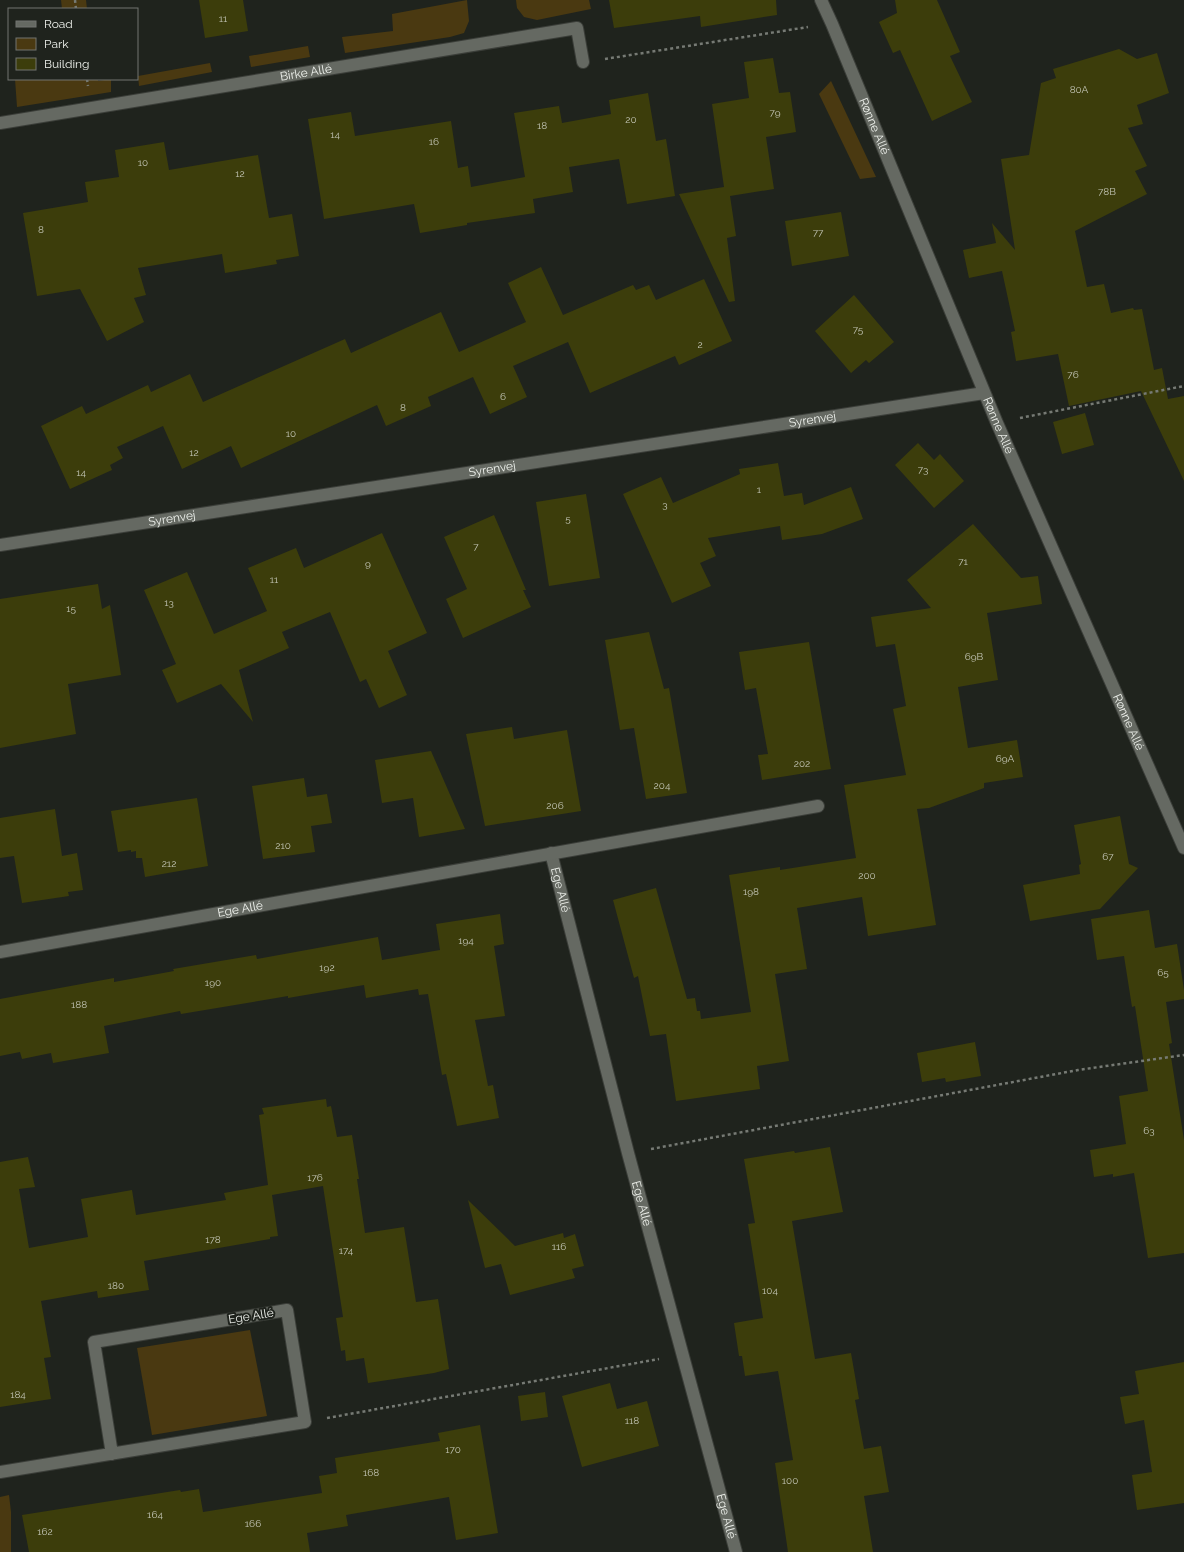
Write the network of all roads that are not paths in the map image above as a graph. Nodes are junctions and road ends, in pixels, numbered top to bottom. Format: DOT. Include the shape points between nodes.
graph roads {
  1 [pos="820,0"];
  2 [pos="583,62"];
  3 [pos="0,123"];
  4 [pos="984,393"];
  5 [pos="0,545"];
  6 [pos="818,806"];
  7 [pos="1184,848"];
  8 [pos="551,853"];
  9 [pos="0,952"];
  10 [pos="112,1454"];
  11 [pos="0,1472"];
  12 [pos="736,1552"];
  1 -- 4 [label="street, Rønne Allé"];
  2 -- 3 [label="street, Birke Allé" via="577,28"];
  4 -- 5 [label="street, Syrenvej"];
  4 -- 7 [label="street, Rønne Allé"];
  6 -- 8 [label="street, Ege Allé"];
  8 -- 9 [label="street, Ege Allé"];
  8 -- 12 [label="street, Ege Allé" via="628,1153"];
  10 -- 10 [label="street, Ege Allé" via="305,1422 287,1310 94,1342"];
  10 -- 11 [label="street"];
}
